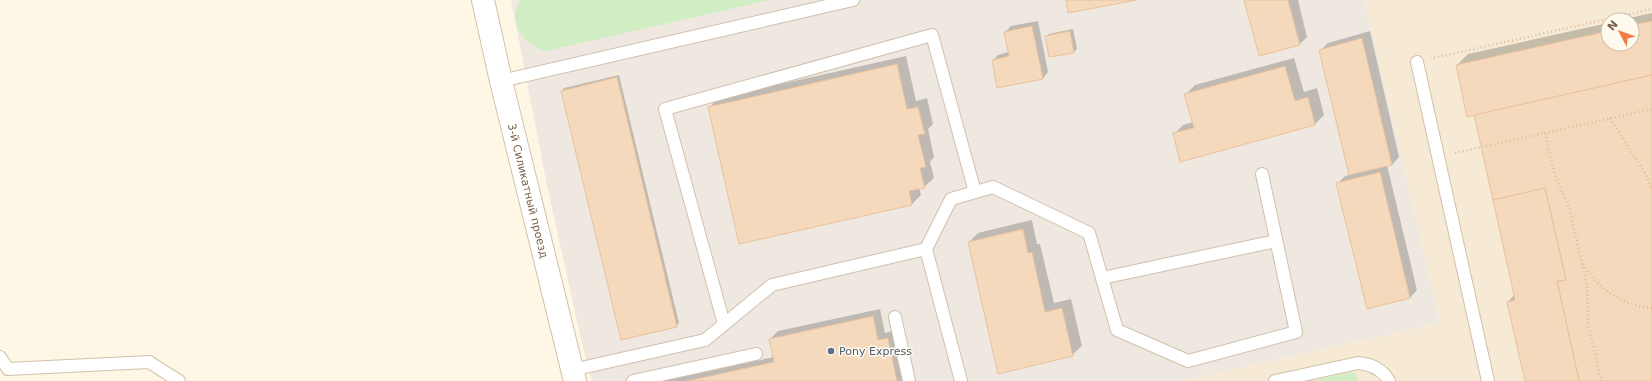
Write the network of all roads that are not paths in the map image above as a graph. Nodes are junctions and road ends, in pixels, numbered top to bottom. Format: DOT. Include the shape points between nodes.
graph roads {
  1 [pos="483,0"];
  2 [pos="853,0"];
  3 [pos="825,3"];
  4 [pos="1417,62"];
  5 [pos="501,81"];
  6 [pos="1262,174"];
  7 [pos="975,192"];
  8 [pos="1276,241"];
  9 [pos="926,249"];
  10 [pos="1102,278"];
  11 [pos="895,317"];
  12 [pos="724,324"];
  13 [pos="756,354"];
  14 [pos="0,357"];
  15 [pos="574,376"];
  16 [pos="179,381"];
  17 [pos="633,381"];
  18 [pos="909,381"];
  19 [pos="961,381"];
  20 [pos="1275,381"];
  21 [pos="1389,381"];
  22 [pos="1488,381"];
  1 -- 5 [label="street, 3-й Силикатный проезд"];
  2 -- 3 [label="lane"];
  3 -- 5 [label="lane"];
  4 -- 22 [label="lane"];
  5 -- 15 [label="street, 3-й Силикатный проезд"];
  6 -- 8 [label="lane"];
  7 -- 9 [label="lane" via="951,199"];
  7 -- 10 [label="lane" via="993,187 1089,233"];
  7 -- 12 [label="lane" via="932,35 665,110"];
  8 -- 10 [label="lane"];
  8 -- 10 [label="lane" via="1296,332 1188,361 1117,330"];
  9 -- 12 [label="lane" via="772,285"];
  9 -- 19 [label="lane"];
  11 -- 18 [label="lane"];
  12 -- 15 [label="lane" via="705,340"];
  13 -- 17 [label="lane"];
  14 -- 16 [label="lane" via="8,369 149,362"];
  20 -- 21 [label="lane" via="1358,363 1376,367"];
}
